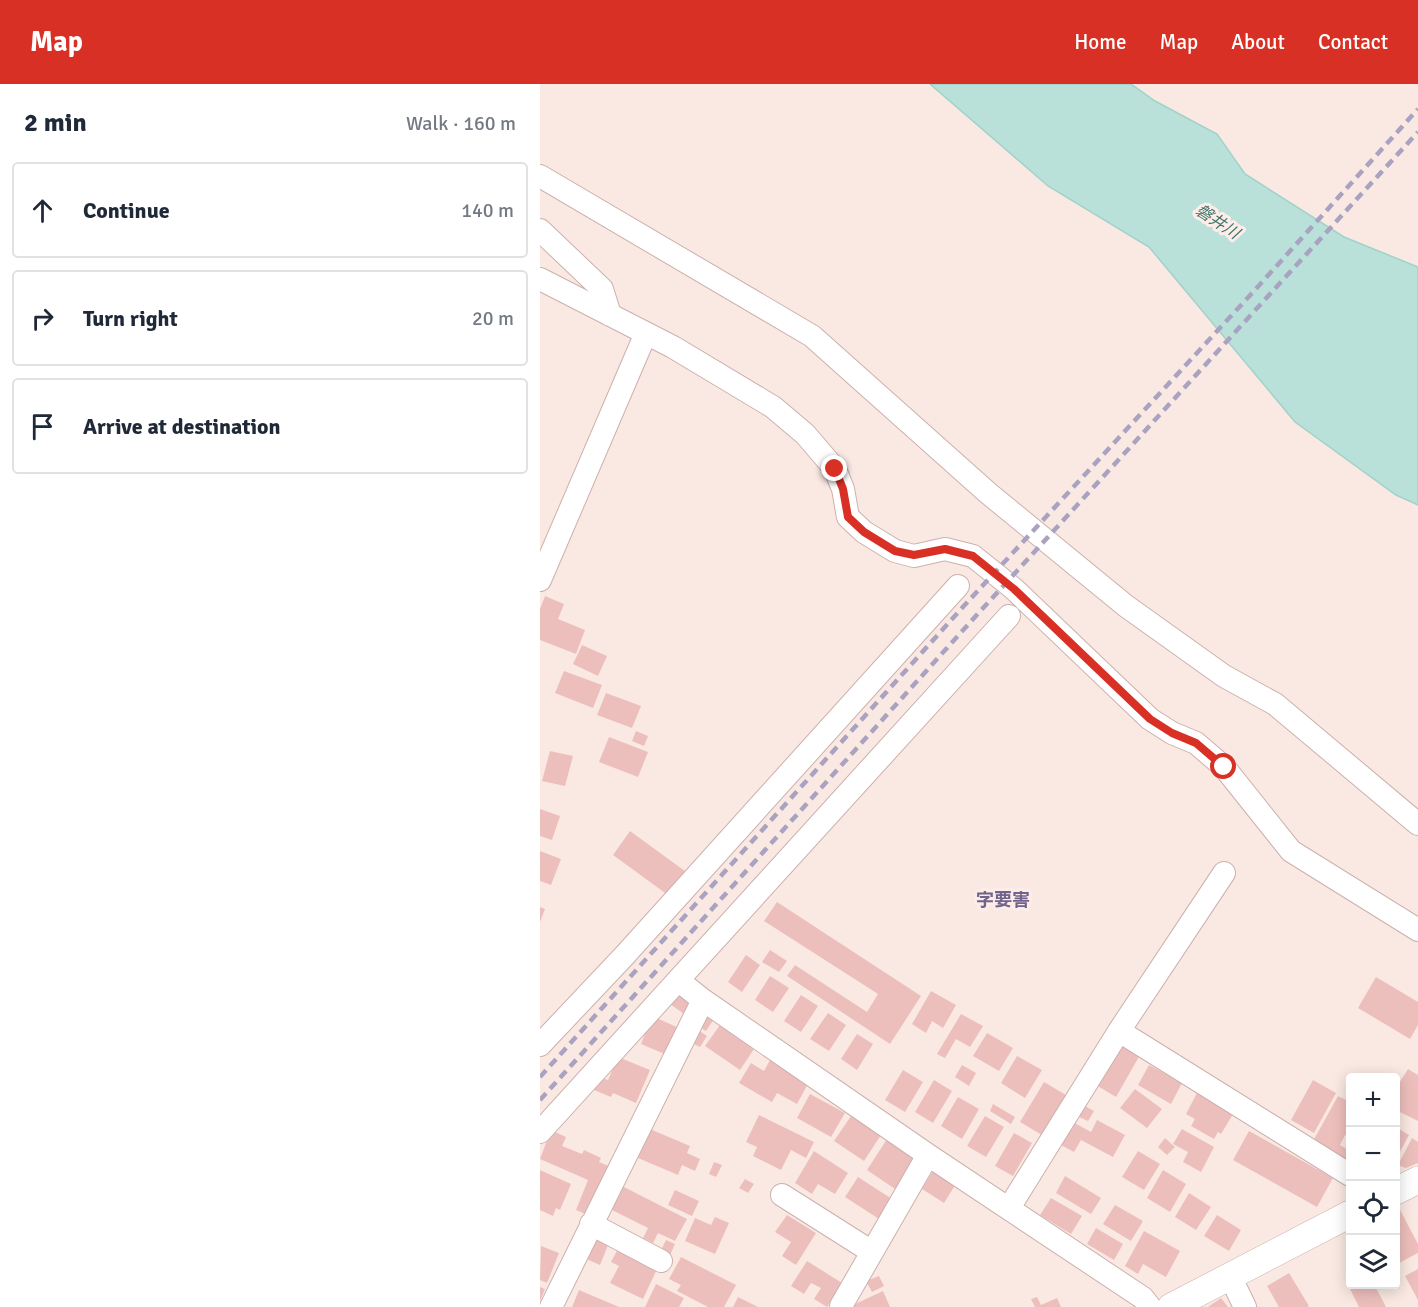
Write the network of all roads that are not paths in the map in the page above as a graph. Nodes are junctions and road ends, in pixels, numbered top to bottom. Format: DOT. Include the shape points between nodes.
graph roads {
  1 [pos="540,176"];
  2 [pos="540,230"];
  3 [pos="540,279"];
  4 [pos="610,315"];
  5 [pos="646,333"];
  6 [pos="541,576"];
  7 [pos="958,586"];
  8 [pos="1009,616"];
  9 [pos="1418,824"];
  10 [pos="1224,873"];
  11 [pos="1418,930"];
  12 [pos="679,981"];
  13 [pos="703,1000"];
  14 [pos="1119,1031"];
  15 [pos="540,1045"];
  16 [pos="540,1132"];
  17 [pos="928,1155"];
  18 [pos="1346,1173"];
  19 [pos="1418,1180"];
  20 [pos="1400,1189"];
  21 [pos="782,1195"];
  22 [pos="1009,1208"];
  23 [pos="1346,1216"];
  24 [pos="591,1224"];
  25 [pos="872,1252"];
  26 [pos="661,1262"];
  27 [pos="1230,1276"];
  28 [pos="841,1306"];
  29 [pos="551,1307"];
  30 [pos="1150,1307"];
  31 [pos="1171,1307"];
  32 [pos="1245,1307"];
  1 -- 9 [label="street" via="812,336 987,493 1126,606 1224,676 1275,704"];
  2 -- 4 [label="street" via="602,289"];
  3 -- 4 [label="street"];
  4 -- 5 [label="street"];
  5 -- 6 [label="street"];
  5 -- 11 [label="street" via="773,407 805,434 835,469 848,517 864,532 905,554 945,549 973,556 1014,589 1150,719 1196,743 1224,767 1291,851"];
  7 -- 15 [label="street"];
  8 -- 12 [label="street"];
  10 -- 14 [label="street"];
  12 -- 13 [label="street"];
  12 -- 16 [label="street"];
  13 -- 17 [label="street"];
  13 -- 24 [label="street"];
  14 -- 18 [label="street"];
  14 -- 22 [label="street"];
  17 -- 22 [label="street"];
  17 -- 25 [label="street"];
  19 -- 20 [label="street"];
  21 -- 25 [label="street"];
  22 -- 30 [label="street" via="1143,1298"];
  23 -- 27 [label="street"];
  24 -- 26 [label="street"];
  24 -- 29 [label="street"];
  25 -- 28 [label="street"];
  27 -- 31 [label="street"];
  27 -- 32 [label="street"];
}
